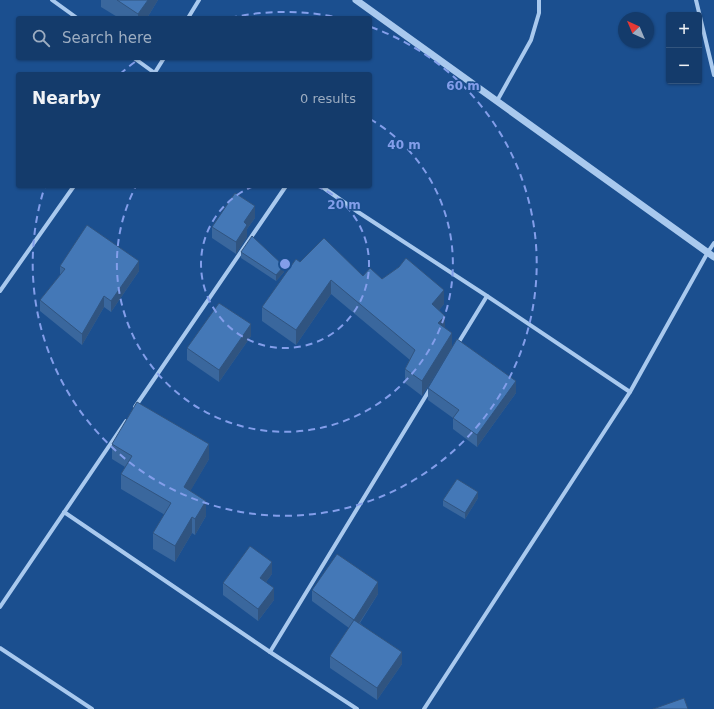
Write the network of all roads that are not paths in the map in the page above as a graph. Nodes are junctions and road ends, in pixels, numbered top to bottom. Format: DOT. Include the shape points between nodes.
graph roads {
  1 [pos="52,0"];
  2 [pos="199,0"];
  3 [pos="356,0"];
  4 [pos="539,0"];
  5 [pos="696,0"];
  6 [pos="74,16"];
  7 [pos="189,16"];
  8 [pos="137,60"];
  9 [pos="163,60"];
  10 [pos="152,72"];
  11 [pos="156,72"];
  12 [pos="714,75"];
  13 [pos="497,101"];
  14 [pos="73,188"];
  15 [pos="285,188"];
  16 [pos="324,188"];
  17 [pos="714,243"];
  18 [pos="708,252"];
  19 [pos="714,257"];
  20 [pos="0,291"];
  21 [pos="487,296"];
  22 [pos="454,350"];
  23 [pos="434,383"];
  24 [pos="630,392"];
  25 [pos="64,512"];
  26 [pos="0,607"];
  27 [pos="0,648"];
  28 [pos="270,652"];
  29 [pos="92,709"];
  30 [pos="356,709"];
  31 [pos="424,709"];
  1 -- 6 [label="street"];
  2 -- 7 [label="street"];
  3 -- 13 [label="street"];
  4 -- 13 [label="street" via="539,13 531,40"];
  5 -- 12 [label="street"];
  8 -- 10 [label="street"];
  9 -- 11 [label="street"];
  13 -- 18 [label="street"];
  14 -- 20 [label="street"];
  15 -- 25 [label="street"];
  16 -- 21 [label="street"];
  17 -- 18 [label="street"];
  18 -- 19 [label="street"];
  18 -- 24 [label="street"];
  21 -- 22 [label="street"];
  21 -- 24 [label="street"];
  23 -- 28 [label="street"];
  24 -- 31 [label="street"];
  25 -- 26 [label="street"];
  25 -- 28 [label="street"];
  27 -- 29 [label="street"];
  28 -- 30 [label="street"];
}
